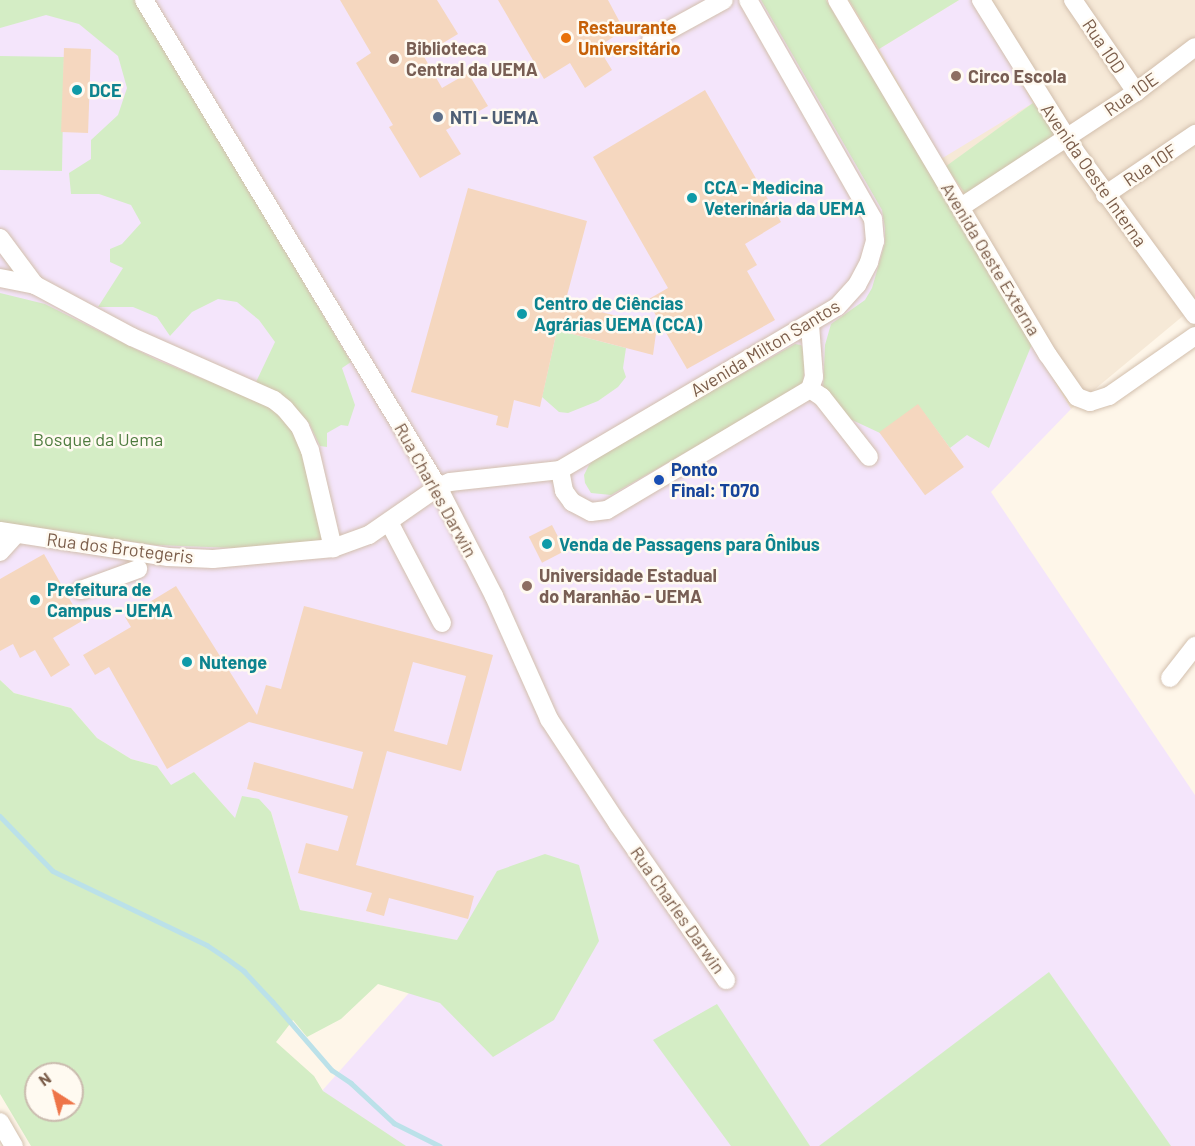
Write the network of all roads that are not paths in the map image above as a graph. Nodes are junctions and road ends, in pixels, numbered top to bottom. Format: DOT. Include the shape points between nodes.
graph roads {
  1 [pos="144,0"];
  2 [pos="724,0"];
  3 [pos="748,0"];
  4 [pos="837,0"];
  5 [pos="981,0"];
  6 [pos="1073,0"];
  7 [pos="651,40"];
  8 [pos="1195,47"];
  9 [pos="1136,92"];
  10 [pos="1195,134"];
  11 [pos="1067,138"];
  12 [pos="1105,195"];
  13 [pos="961,207"];
  14 [pos="0,238"];
  15 [pos="0,278"];
  16 [pos="35,285"];
  17 [pos="1195,315"];
  18 [pos="810,325"];
  19 [pos="1195,336"];
  20 [pos="810,389"];
  21 [pos="869,457"];
  22 [pos="560,470"];
  23 [pos="438,487"];
  24 [pos="389,522"];
  25 [pos="8,533"];
  26 [pos="333,548"];
  27 [pos="0,552"];
  28 [pos="138,569"];
  29 [pos="81,590"];
  30 [pos="442,623"];
  31 [pos="1195,646"];
  32 [pos="1170,678"];
  33 [pos="726,980"];
  34 [pos="0,1122"];
  35 [pos="14,1146"];
  1 -- 23 [label="street, Rua Charles Darwin"];
  2 -- 7 [label="street"];
  3 -- 18 [label="street, Avenida Milton Santos" via="873,219 875,241 857,285 837,307"];
  4 -- 13 [label="street, Avenida Oeste Externa"];
  5 -- 11 [label="street, Avenida Oeste Interna"];
  6 -- 9 [label="street, Rua 10D"];
  8 -- 9 [label="street, Rua 10E"];
  9 -- 11 [label="street, Rua 10E"];
  10 -- 12 [label="street, Rua 10F"];
  11 -- 12 [label="street, Avenida Oeste Interna"];
  11 -- 13 [label="street, Rua 10E"];
  12 -- 17 [label="street, Avenida Oeste Interna"];
  13 -- 19 [label="street, Avenida Oeste Externa" via="1067,385 1083,400 1097,401 1109,396"];
  14 -- 16 [label="street"];
  15 -- 16 [label="street"];
  16 -- 26 [label="street" via="132,337 274,400 285,409 300,427 310,450"];
  18 -- 20 [label="street" via="814,377"];
  18 -- 22 [label="street, Avenida Milton Santos"];
  20 -- 21 [label="street" via="822,397"];
  20 -- 22 [label="street" via="607,510 591,512 572,502 564,490"];
  22 -- 23 [label="street, Avenida Milton Santos" via="466,478"];
  23 -- 24 [label="street, Rua dos Brotegeris"];
  23 -- 33 [label="street, Rua Charles Darwin" via="494,596 549,720"];
  24 -- 26 [label="street, Rua dos Brotegeris" via="369,535"];
  24 -- 30 [label="street"];
  25 -- 26 [label="street, Rua dos Brotegeris" via="185,558"];
  25 -- 27 [label="street"];
  28 -- 29 [label="street"];
  31 -- 32 [label="street"];
  34 -- 35 [label="street"];
}
